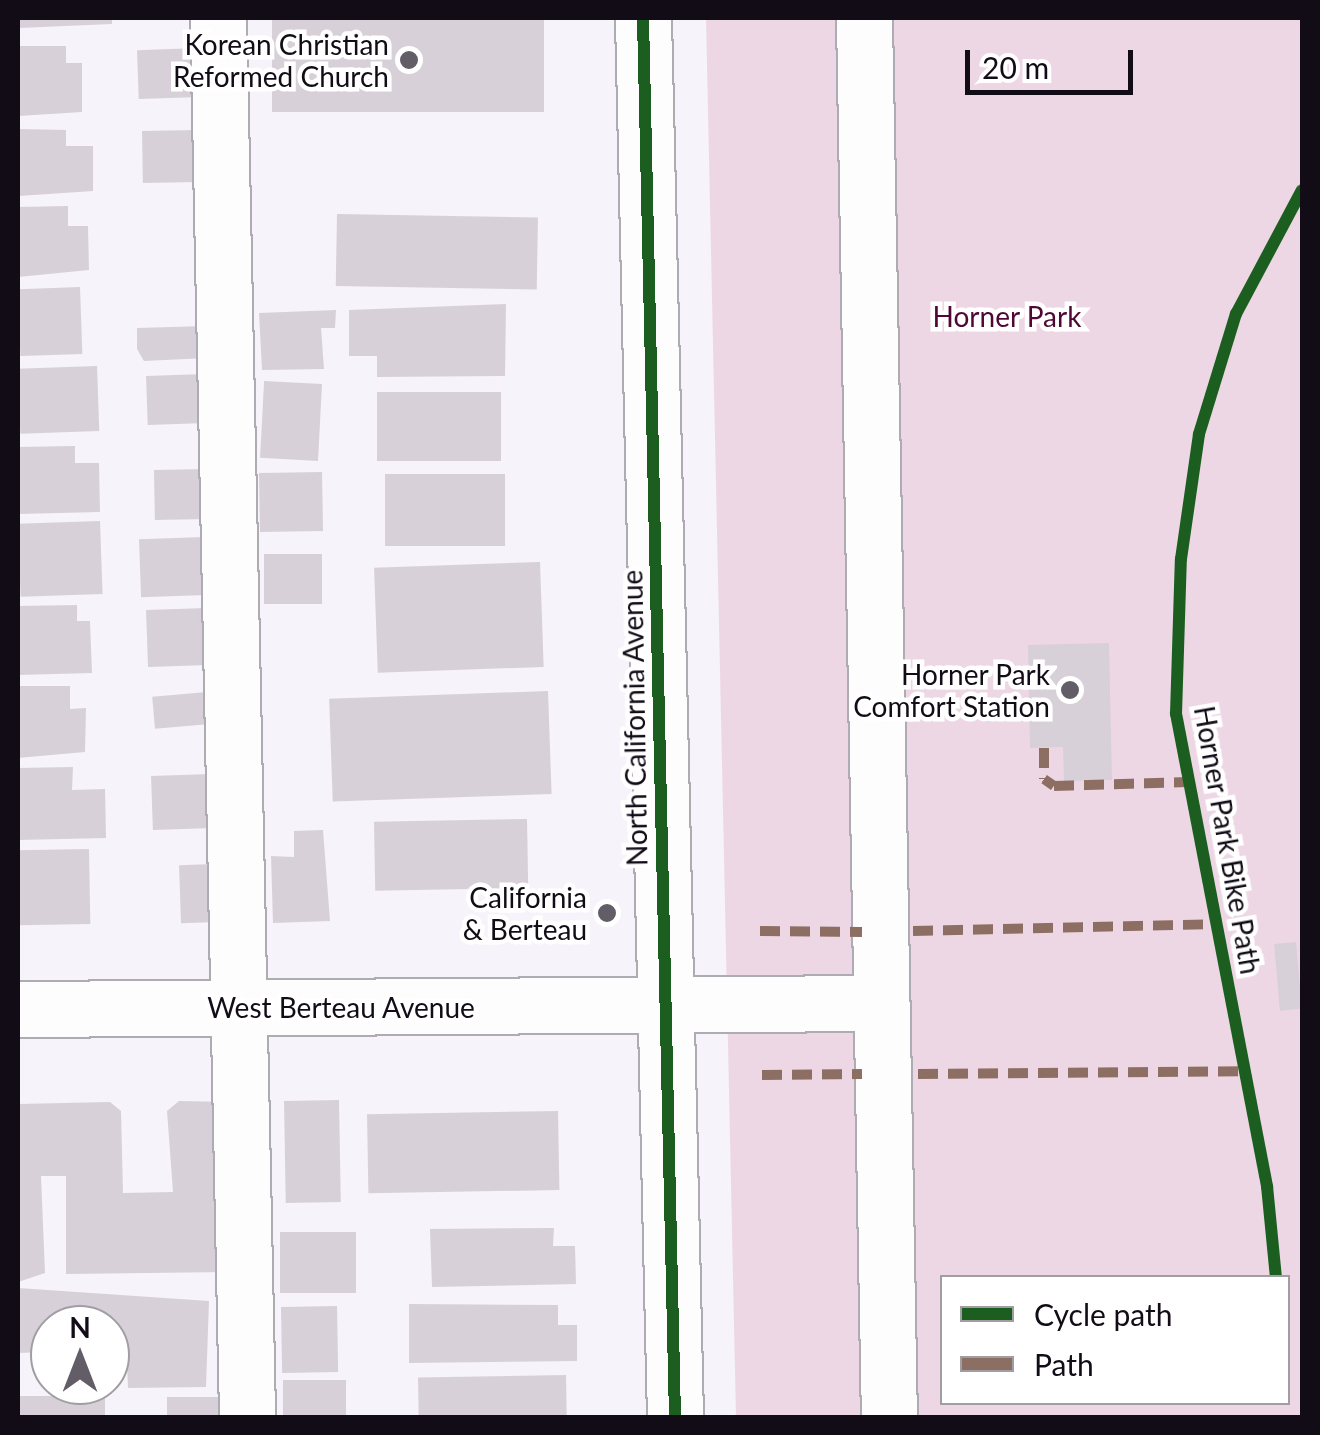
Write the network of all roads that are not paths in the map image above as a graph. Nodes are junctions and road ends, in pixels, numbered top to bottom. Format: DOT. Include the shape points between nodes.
graph roads {
  1 [pos="218,18"];
  2 [pos="643,18"];
  3 [pos="864,18"];
  4 [pos="880,1003"];
  5 [pos="665,1004"];
  6 [pos="238,1008"];
  7 [pos="18,1009"];
  8 [pos="247,1418"];
  9 [pos="674,1418"];
  10 [pos="889,1418"];
  1 -- 6 [label="street"];
  2 -- 5 [label="street, North California Avenue"];
  3 -- 4 [label="street"];
  4 -- 5 [label="street, West Berteau Avenue"];
  4 -- 10 [label="street"];
  5 -- 6 [label="street, West Berteau Avenue"];
  5 -- 9 [label="street, North California Avenue"];
  6 -- 7 [label="street, West Berteau Avenue"];
  6 -- 8 [label="street"];
}
